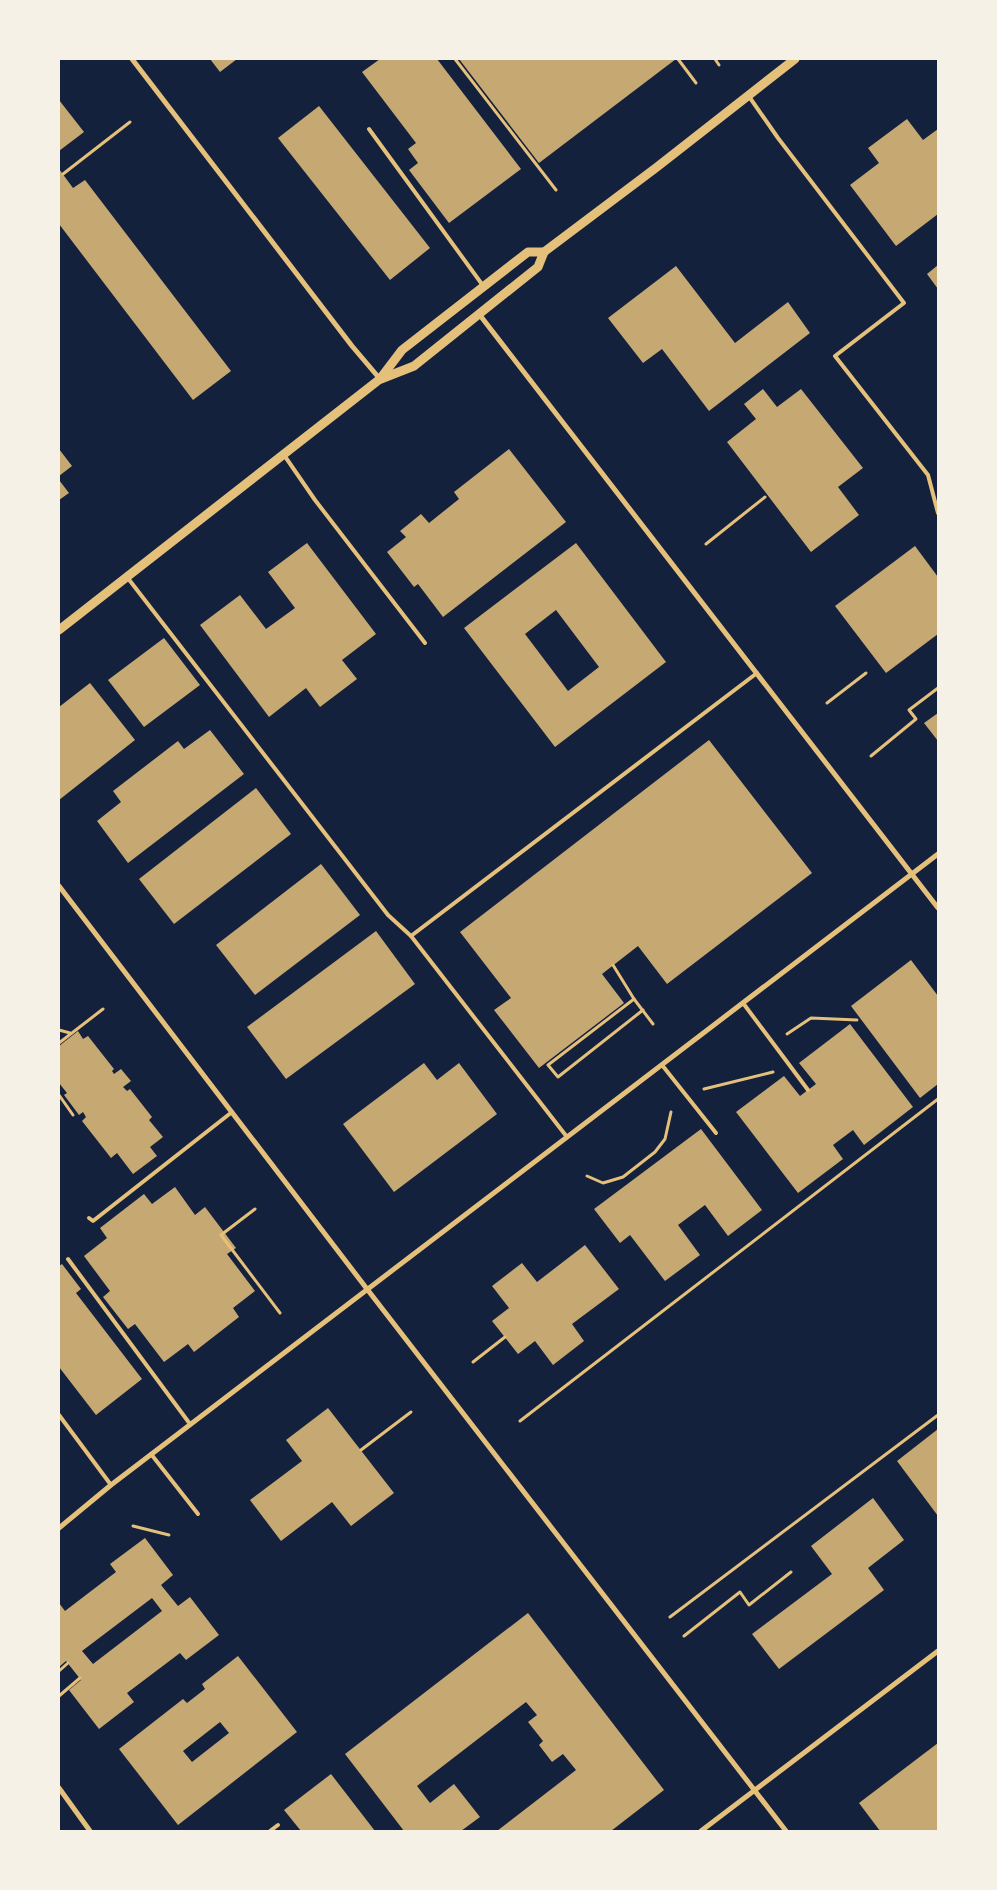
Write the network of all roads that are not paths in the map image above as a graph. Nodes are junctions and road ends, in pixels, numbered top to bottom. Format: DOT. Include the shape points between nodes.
graph roads {
  1 [pos="132,59"];
  2 [pos="795,59"];
  3 [pos="748,95"];
  4 [pos="369,129"];
  5 [pos="544,252"];
  6 [pos="484,287"];
  7 [pos="479,314"];
  8 [pos="380,379"];
  9 [pos="284,455"];
  10 [pos="938,513"];
  11 [pos="127,577"];
  12 [pos="59,630"];
  13 [pos="425,643"];
  14 [pos="758,673"];
  15 [pos="938,854"];
  16 [pos="912,874"];
  17 [pos="59,886"];
  18 [pos="938,908"];
  19 [pos="411,936"];
  20 [pos="743,1003"];
  21 [pos="662,1065"];
  22 [pos="808,1090"];
  23 [pos="232,1112"];
  24 [pos="716,1133"];
  25 [pos="567,1137"];
  26 [pos="89,1218"];
  27 [pos="68,1259"];
  28 [pos="367,1289"];
  29 [pos="59,1415"];
  30 [pos="190,1424"];
  31 [pos="151,1454"];
  32 [pos="111,1485"];
  33 [pos="198,1514"];
  34 [pos="59,1528"];
  35 [pos="938,1652"];
  36 [pos="59,1788"];
  37 [pos="754,1790"];
  38 [pos="278,1825"];
  39 [pos="90,1831"];
  40 [pos="270,1831"];
  41 [pos="701,1831"];
  42 [pos="786,1831"];
  1 -- 8 [label="street"];
  2 -- 3 [label="street"];
  3 -- 5 [label="street"];
  3 -- 10 [label="lane" via="904,303 835,356 928,475"];
  4 -- 6 [label="lane"];
  5 -- 6 [label="street" via="528,252"];
  5 -- 7 [label="street" via="538,267"];
  6 -- 8 [label="street" via="402,350"];
  7 -- 8 [label="street" via="414,366"];
  7 -- 14 [label="street"];
  8 -- 9 [label="street"];
  9 -- 11 [label="street"];
  9 -- 13 [label="lane"];
  11 -- 12 [label="street"];
  11 -- 19 [label="lane" via="388,915"];
  14 -- 16 [label="street"];
  14 -- 19 [label="lane"];
  15 -- 16 [label="street"];
  16 -- 18 [label="street"];
  16 -- 20 [label="street"];
  17 -- 23 [label="street"];
  19 -- 25 [label="lane"];
  20 -- 21 [label="street"];
  20 -- 22 [label="lane"];
  21 -- 24 [label="lane"];
  21 -- 25 [label="street"];
  23 -- 26 [label="lane" via="93,1221"];
  23 -- 28 [label="street"];
  25 -- 28 [label="street"];
  27 -- 30 [label="lane"];
  28 -- 30 [label="street"];
  28 -- 37 [label="street"];
  29 -- 32 [label="lane"];
  30 -- 31 [label="street"];
  31 -- 32 [label="street"];
  31 -- 33 [label="lane"];
  32 -- 34 [label="street"];
  35 -- 37 [label="street"];
  36 -- 39 [label="street"];
  37 -- 41 [label="street"];
  37 -- 42 [label="street"];
  38 -- 40 [label="lane"];
}
